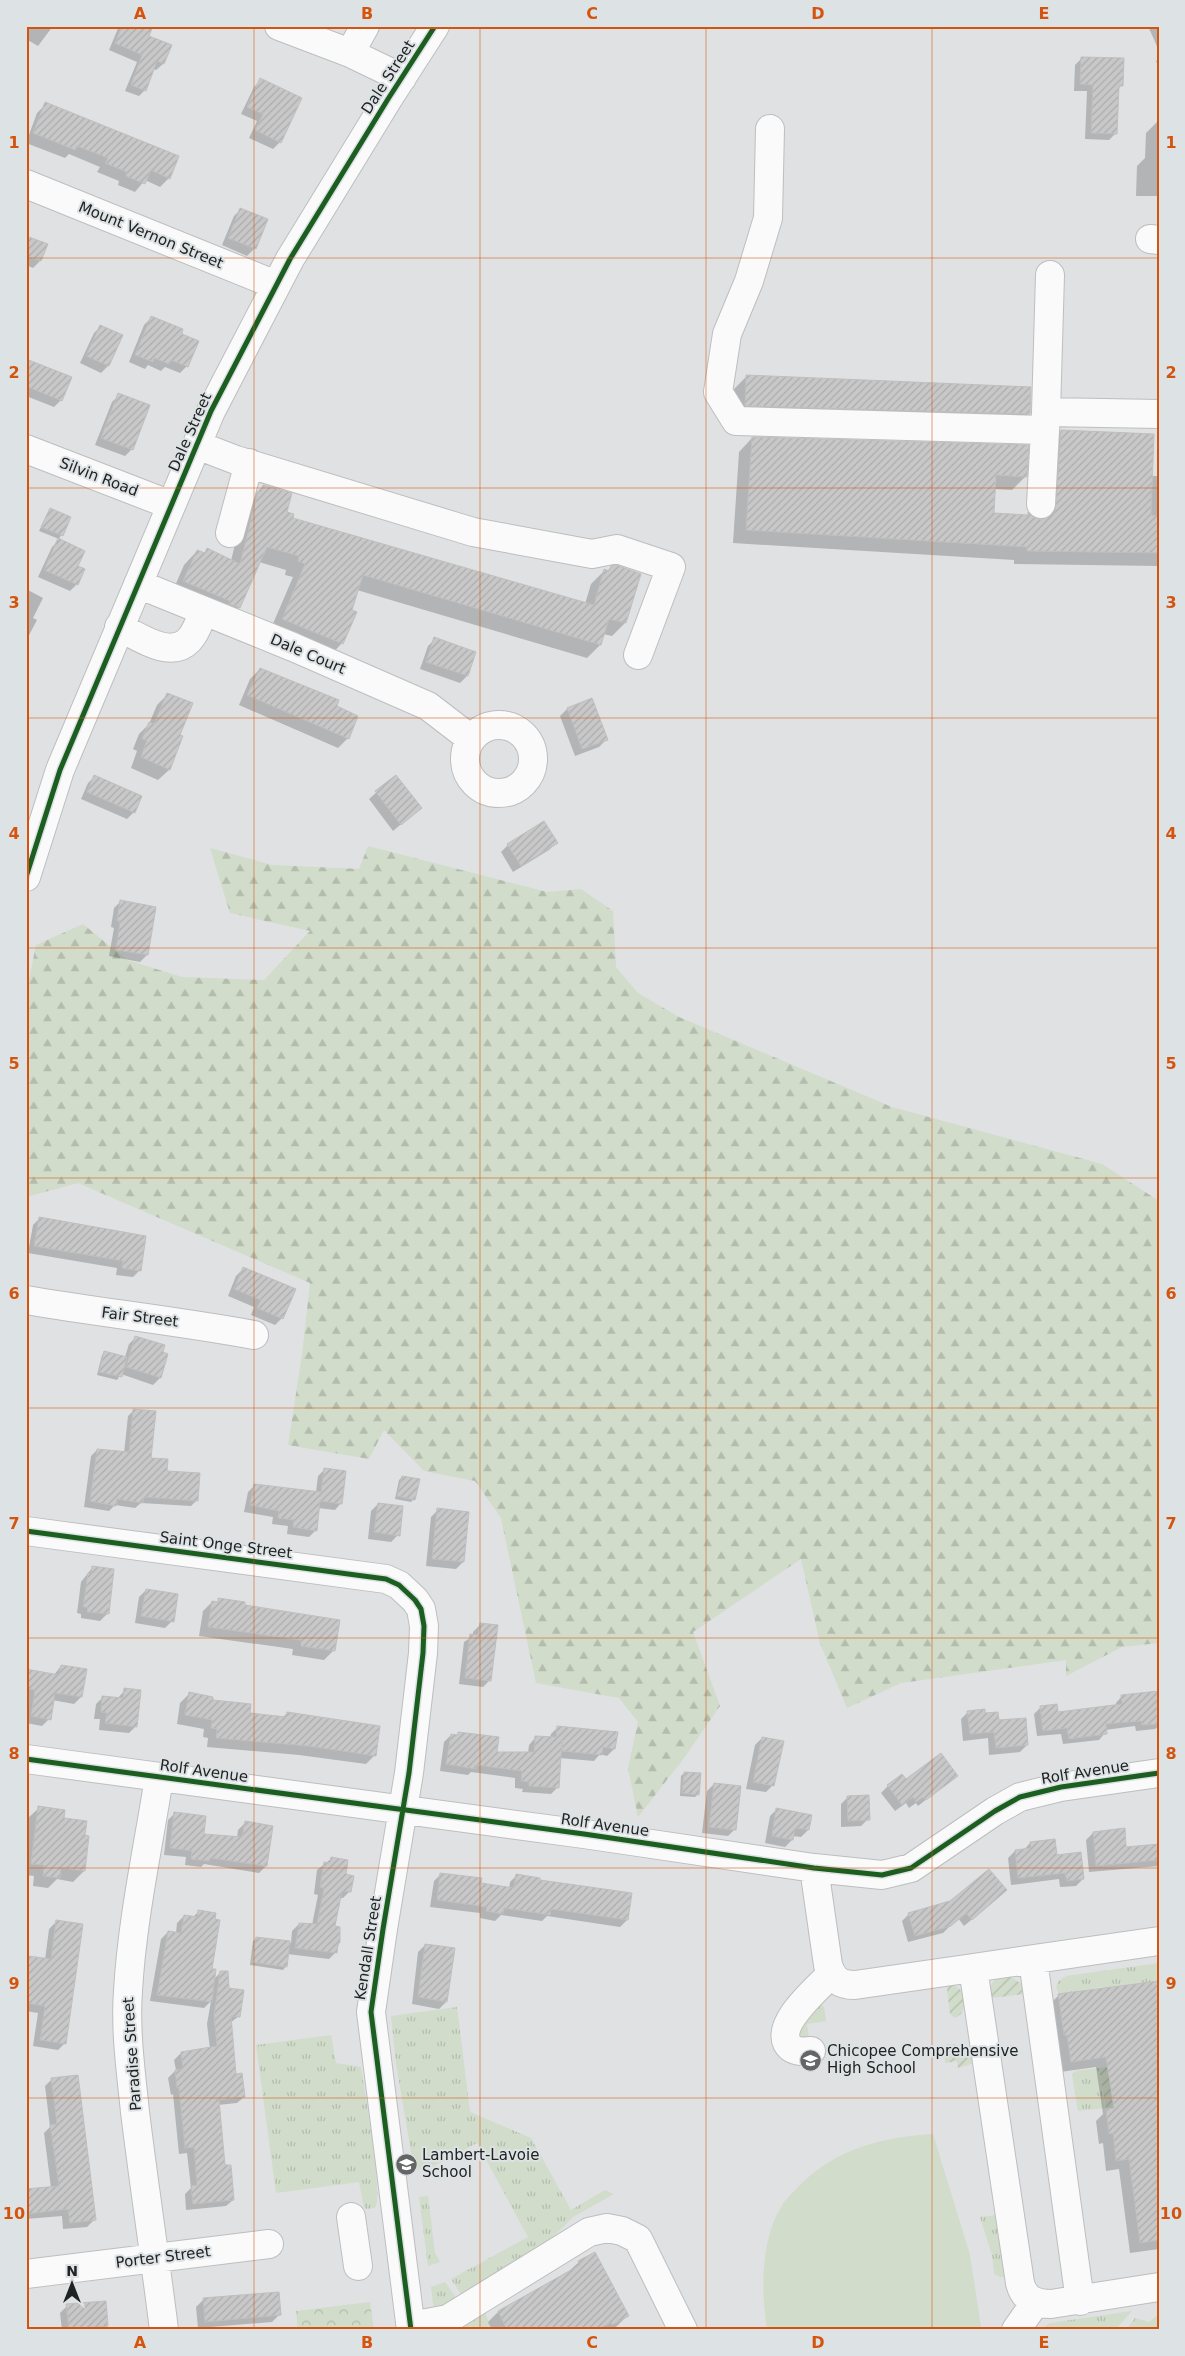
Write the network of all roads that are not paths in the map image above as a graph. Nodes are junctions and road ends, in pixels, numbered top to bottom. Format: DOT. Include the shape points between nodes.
graph roads {
  1 [pos="279,26"];
  2 [pos="365,26"];
  3 [pos="435,26"];
  4 [pos="350,53"];
  5 [pos="402,78"];
  6 [pos="770,129"];
  7 [pos="26,184"];
  8 [pos="1050,275"];
  9 [pos="276,285"];
  10 [pos="1159,414"];
  11 [pos="1046,421"];
  12 [pos="197,445"];
  13 [pos="26,449"];
  14 [pos="249,463"];
  15 [pos="1041,504"];
  16 [pos="171,505"];
  17 [pos="230,532"];
  18 [pos="138,584"];
  19 [pos="204,611"];
  20 [pos="119,627"];
  21 [pos="638,655"];
  22 [pos="471,739"];
  23 [pos="26,877"];
  24 [pos="26,1300"];
  25 [pos="254,1336"];
  26 [pos="26,1530"];
  27 [pos="416,1601"];
  28 [pos="26,1759"];
  29 [pos="1159,1773"];
  30 [pos="159,1778"];
  31 [pos="404,1810"];
  32 [pos="814,1868"];
  33 [pos="1159,1941"];
  34 [pos="1033,1960"];
  35 [pos="973,1968"];
  36 [pos="831,1974"];
  37 [pos="811,2051"];
  38 [pos="351,2217"];
  39 [pos="269,2244"];
  40 [pos="156,2258"];
  41 [pos="358,2266"];
  42 [pos="26,2274"];
  43 [pos="1159,2287"];
  44 [pos="1080,2300"];
  45 [pos="1036,2303"];
  46 [pos="411,2328"];
  47 [pos="164,2330"];
  48 [pos="683,2330"];
  49 [pos="1016,2330"];
  1 -- 4 [label="street"];
  2 -- 4 [label="street"];
  3 -- 5 [label="street, Dale Street"];
  4 -- 5 [label="street"];
  5 -- 9 [label="street, Dale Street"];
  6 -- 11 [label="street" via="768,218 727,334 718,392 736,421"];
  7 -- 9 [label="street, Mount Vernon Street"];
  8 -- 11 [label="street"];
  9 -- 12 [label="street, Dale Street"];
  10 -- 11 [label="street"];
  11 -- 15 [label="street"];
  12 -- 14 [label="street"];
  12 -- 16 [label="street, Dale Street"];
  13 -- 16 [label="street, Silvin Road"];
  14 -- 17 [label="street"];
  14 -- 21 [label="street" via="473,532 592,554 617,549 671,568"];
  16 -- 18 [label="street, Dale Street"];
  18 -- 19 [label="street, Dale Court"];
  18 -- 20 [label="street, Dale Street"];
  19 -- 20 [label="street" via="189,640 175,647 158,646"];
  19 -- 22 [label="street, Dale Court" via="428,706"];
  20 -- 23 [label="street, Dale Street" via="58,775"];
  24 -- 25 [label="street, Fair Street" via="189,1323"];
  26 -- 27 [label="street, Saint Onge Street" via="386,1579 399,1585"];
  27 -- 31 [label="street, Kendall Street" via="423,1617 423,1653"];
  28 -- 30 [label="street, Rolf Avenue"];
  29 -- 32 [label="street, Rolf Avenue" via="1054,1788 1020,1797 924,1860 899,1872 865,1874"];
  30 -- 31 [label="street, Rolf Avenue"];
  30 -- 40 [label="street, Paradise Street" via="136,1919 128,1992 132,2080 144,2190"];
  31 -- 32 [label="street, Rolf Avenue"];
  31 -- 46 [label="street, Kendall Street" via="382,1929 371,2012"];
  32 -- 36 [label="street"];
  33 -- 34 [label="street"];
  34 -- 35 [label="street"];
  34 -- 44 [label="street"];
  35 -- 36 [label="street" via="855,1985 844,1985"];
  35 -- 45 [label="street" via="1020,2283 1025,2295"];
  36 -- 37 [label="street" via="786,2024 785,2036 790,2046 799,2052"];
  38 -- 41 [label="street"];
  39 -- 40 [label="street, Porter Street"];
  40 -- 42 [label="street, Porter Street"];
  40 -- 47 [label="street, Paradise Street"];
  43 -- 44 [label="street"];
  44 -- 45 [label="street"];
  45 -- 49 [label="street"];
  46 -- 48 [label="street" via="448,2319 589,2232 607,2228 638,2239"];
}
